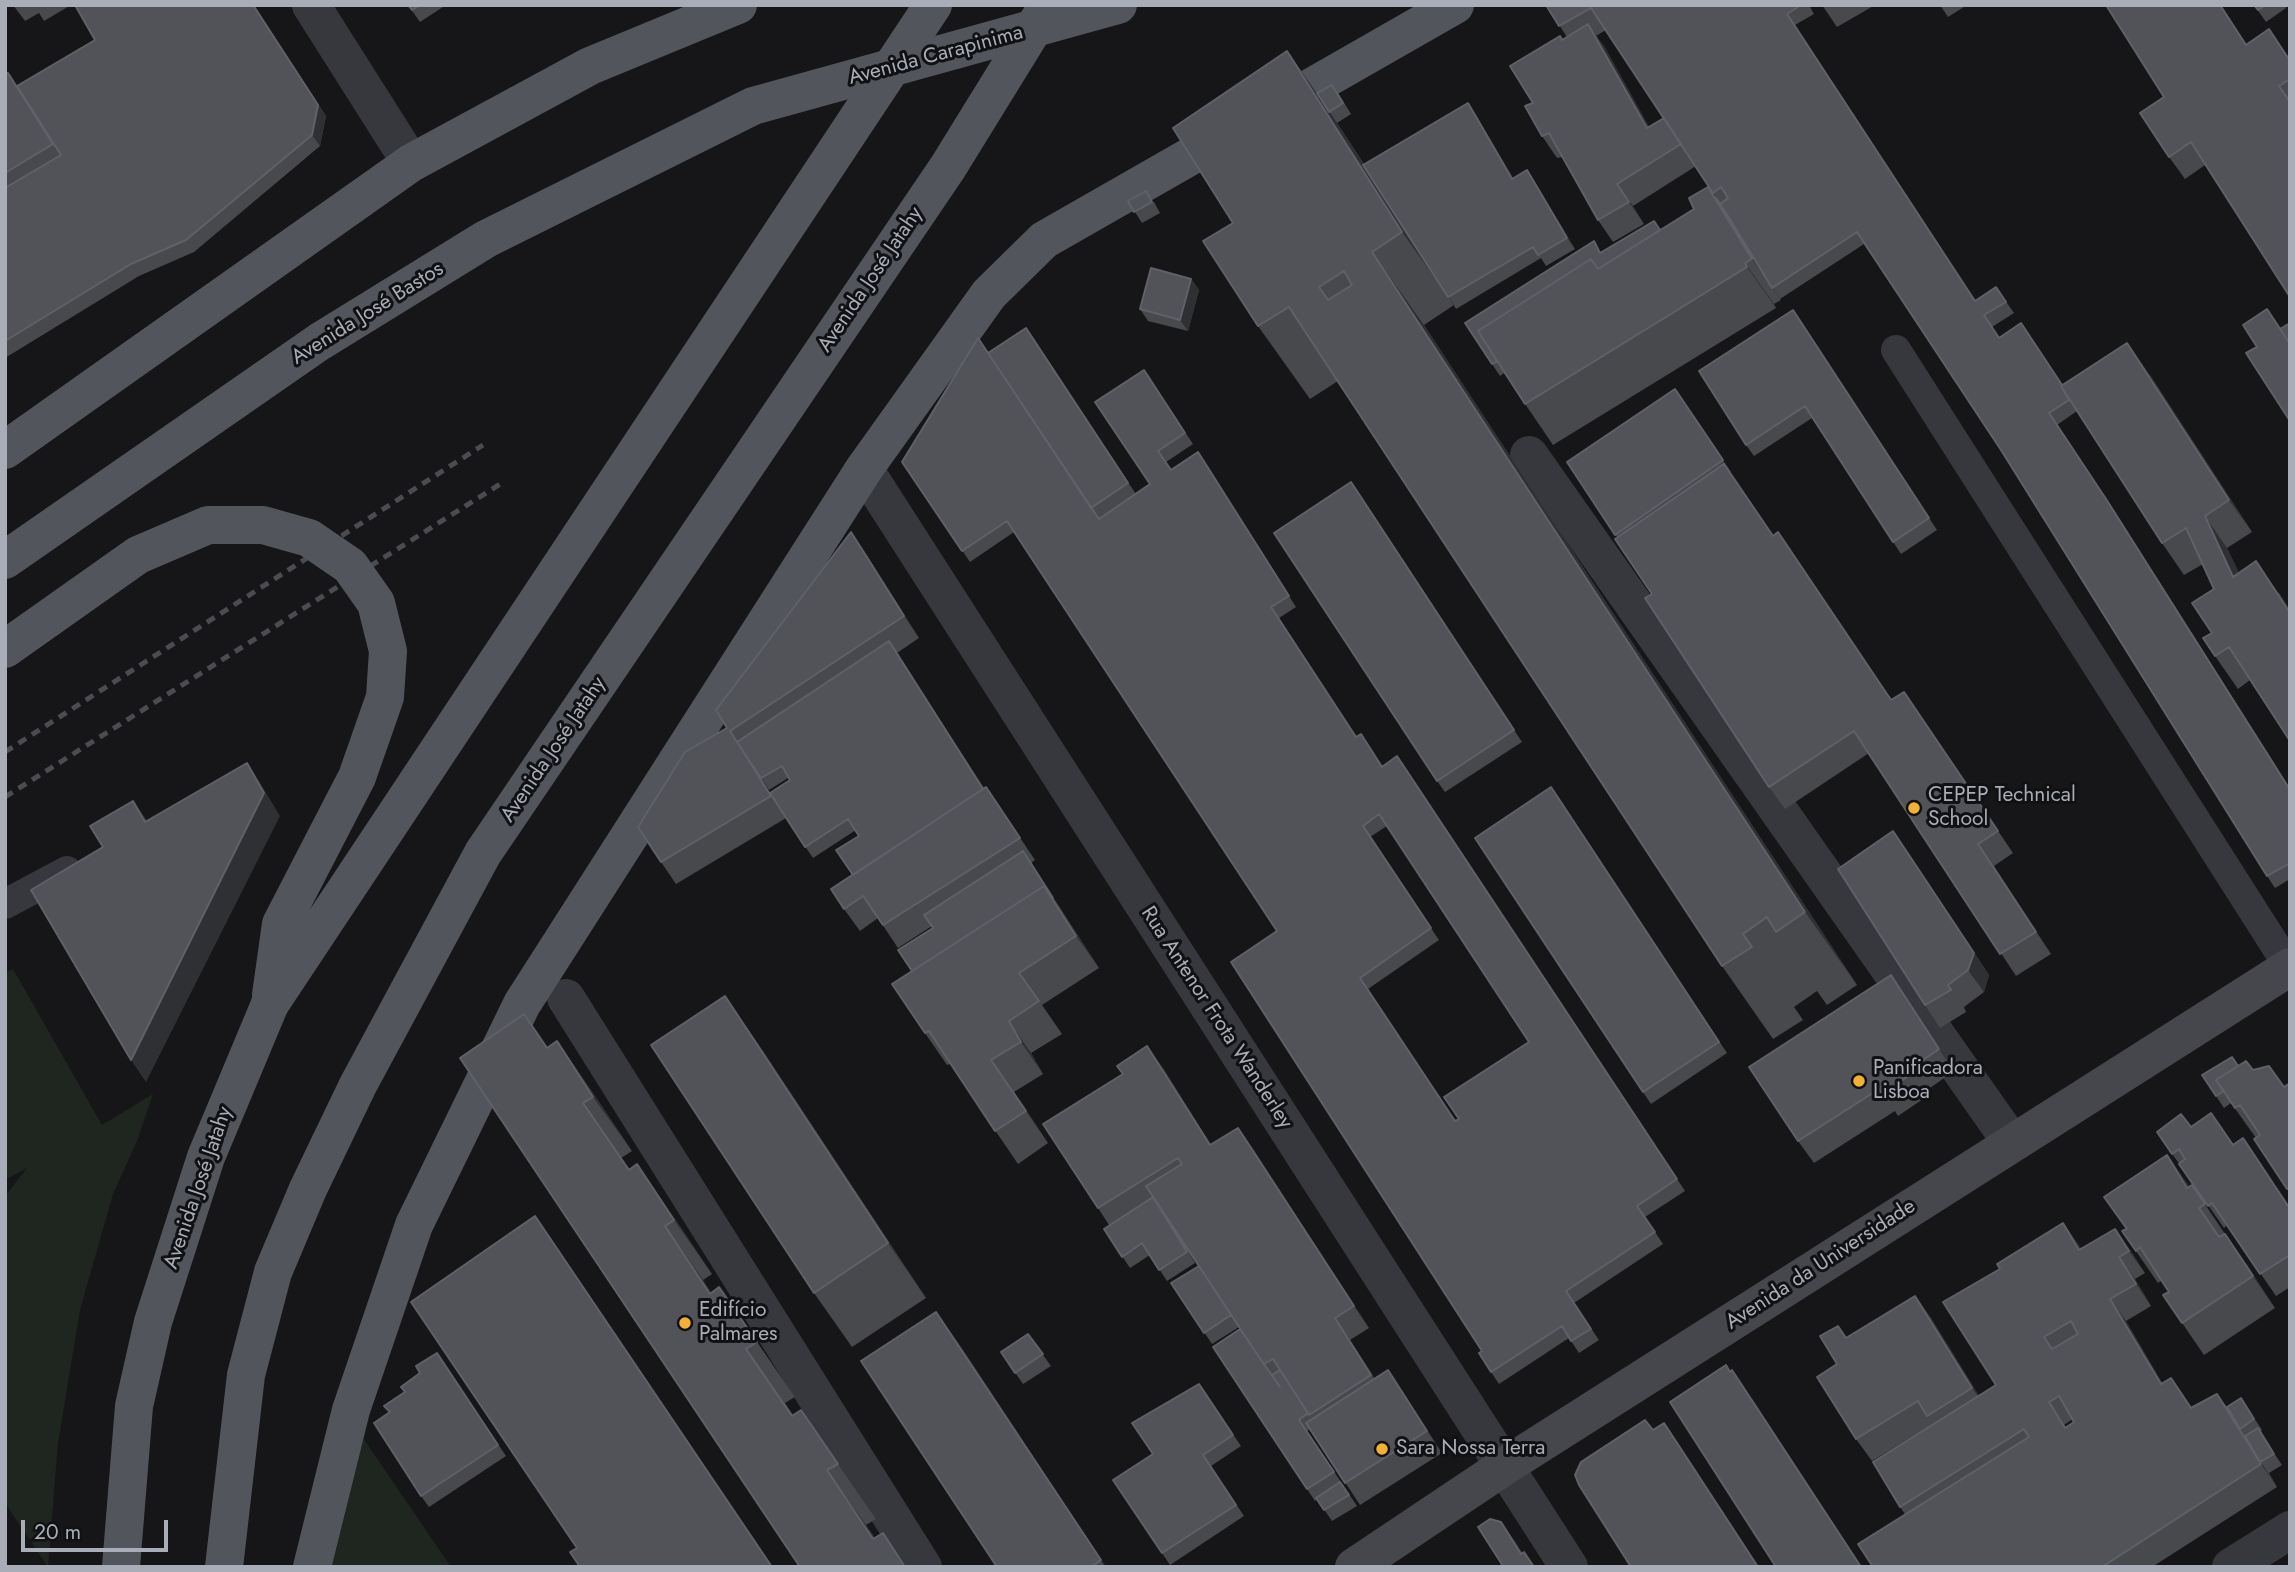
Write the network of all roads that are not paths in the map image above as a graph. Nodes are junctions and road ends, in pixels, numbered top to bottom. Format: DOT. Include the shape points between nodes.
graph roads {
  1 [pos="311,5"];
  2 [pos="738,5"];
  3 [pos="933,5"];
  4 [pos="1048,5"];
  5 [pos="1118,5"];
  6 [pos="1455,5"];
  7 [pos="753,106"];
  8 [pos="411,163"];
  9 [pos="1896,350"];
  10 [pos="5,450"];
  11 [pos="1529,455"];
  12 [pos="864,469"];
  13 [pos="5,560"];
  14 [pos="5,649"];
  15 [pos="94,856"];
  16 [pos="5,904"];
  17 [pos="2289,968"];
  18 [pos="566,998"];
  19 [pos="270,1004"];
  20 [pos="2012,1143"];
  21 [pos="1505,1466"];
  22 [pos="2290,1530"];
  23 [pos="121,1567"];
  24 [pos="224,1567"];
  25 [pos="312,1567"];
  26 [pos="923,1567"];
  27 [pos="1354,1567"];
  28 [pos="1569,1567"];
  29 [pos="2231,1567"];
  1 -- 8 [label="street"];
  2 -- 8 [label="main road" via="590,66"];
  3 -- 19 [label="main road, Avenida José Jatahy, bridge"];
  4 -- 24 [label="main road, Avenida José Jatahy, bridge" via="948,167 483,853 417,971 308,1189 273,1272 246,1375"];
  5 -- 7 [label="main road, Avenida Carapinima"];
  6 -- 12 [label="main road" via="1044,240 989,294"];
  7 -- 13 [label="main road, Avenida José Bastos" via="486,239 319,342"];
  8 -- 10 [label="main road"];
  9 -- 17 [label="lane"];
  11 -- 20 [label="street"];
  12 -- 21 [label="street, Rua Antenor Frota Wanderley"];
  12 -- 25 [label="main road" via="522,1004 414,1225 351,1410"];
  14 -- 19 [label="main road, bridge" via="138,555 208,525 263,525 309,538 350,566 376,603 388,651 384,697 357,777 281,924"];
  15 -- 16 [label="lane"];
  17 -- 20 [label="main road, Avenida da Universidade"];
  18 -- 26 [label="street"];
  19 -- 23 [label="main road, Avenida José Jatahy" via="206,1157 153,1322 134,1406"];
  20 -- 21 [label="main road, Avenida da Universidade"];
  21 -- 27 [label="main road, Avenida da Universidade"];
  21 -- 28 [label="street, Rua Antenor Frota Wanderley"];
  22 -- 29 [label="street"];
}
